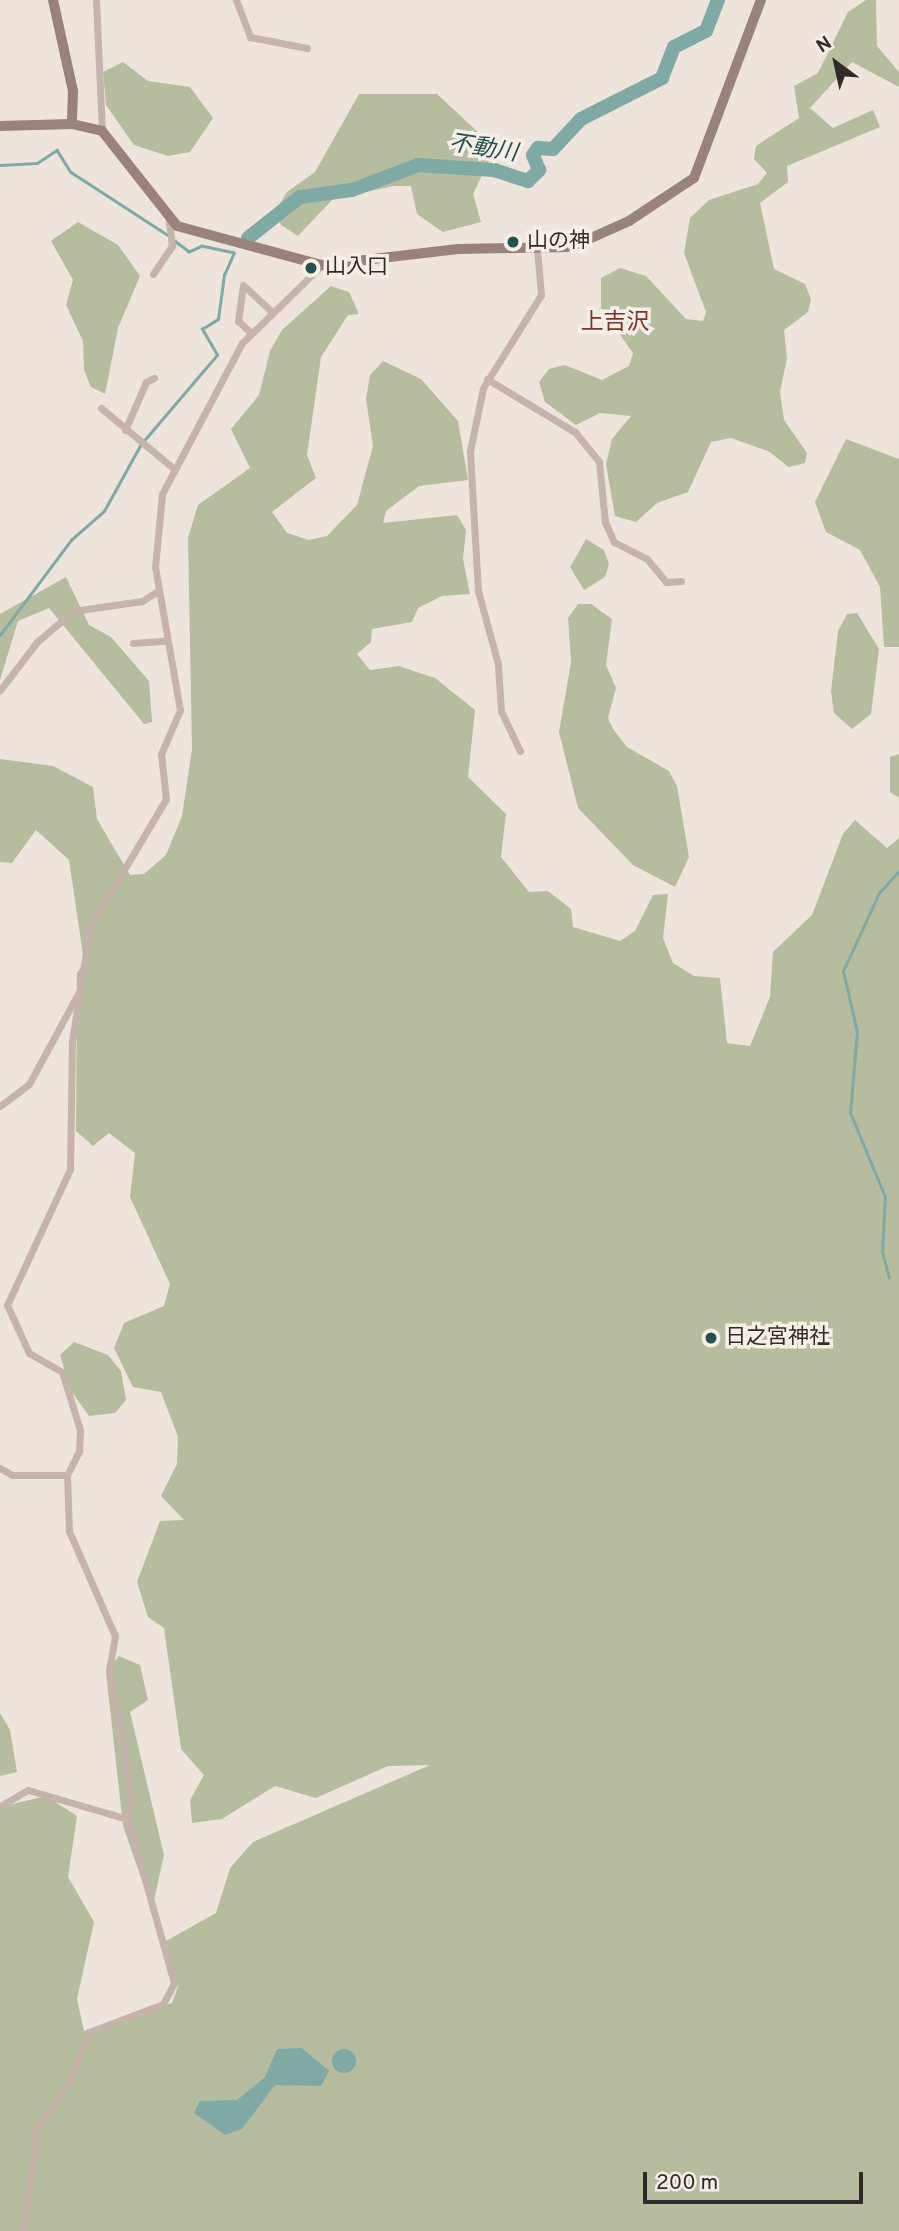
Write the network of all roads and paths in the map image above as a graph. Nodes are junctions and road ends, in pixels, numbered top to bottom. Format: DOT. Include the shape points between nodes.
graph roads {
  1 [pos="53,0"];
  2 [pos="96,0"];
  3 [pos="236,0"];
  4 [pos="761,0"];
  5 [pos="307,48"];
  6 [pos="72,124"];
  7 [pos="0,126"];
  8 [pos="102,131"];
  9 [pos="169,220"];
  10 [pos="537,249"];
  11 [pos="323,265"];
  12 [pos="153,274"];
  13 [pos="272,312"];
  14 [pos="250,332"];
  15 [pos="154,378"];
  16 [pos="487,379"];
  17 [pos="101,408"];
  18 [pos="125,430"];
  19 [pos="173,468"];
  20 [pos="681,581"];
  21 [pos="159,591"];
  22 [pos="165,641"];
  23 [pos="133,643"];
  24 [pos="0,690"];
  25 [pos="520,751"];
  26 [pos="81,988"];
  27 [pos="0,1106"];
  28 [pos="0,1468"];
  29 [pos="67,1475"];
  30 [pos="0,1806"];
  31 [pos="128,1819"];
  32 [pos="23,2231"];
  1 -- 6 [label="street" via="73,91"];
  2 -- 8 [label="street"];
  3 -- 5 [label="street" via="250,37"];
  4 -- 10 [label="street" via="694,178 591,241"];
  6 -- 7 [label="street"];
  6 -- 8 [label="street"];
  8 -- 9 [label="street"];
  9 -- 11 [label="street"];
  9 -- 12 [label="street" via="172,246"];
  10 -- 11 [label="street" via="458,249"];
  10 -- 16 [label="street" via="541,295"];
  11 -- 13 [label="street"];
  13 -- 14 [label="street"];
  13 -- 14 [label="street" via="243,285 239,321"];
  14 -- 19 [label="street"];
  15 -- 18 [label="street" via="146,382"];
  16 -- 20 [label="street" via="575,432 599,462 605,522 614,542 647,559 666,582"];
  16 -- 25 [label="street" via="473,412 472,530 501,711"];
  17 -- 18 [label="street"];
  18 -- 19 [label="street"];
  19 -- 21 [label="street" via="162,494 155,555"];
  21 -- 22 [label="street"];
  21 -- 24 [label="street" via="142,601 73,611 37,642"];
  22 -- 23 [label="street"];
  22 -- 26 [label="street" via="180,710 161,754 166,799 95,914"];
  26 -- 27 [label="street" via="29,1084"];
  26 -- 29 [label="street" via="72,1041 70,1169 6,1310 29,1353 62,1372 80,1430 79,1451"];
  28 -- 29 [label="street" via="12,1475"];
  29 -- 31 [label="street" via="70,1539 115,1636 109,1670 131,1792"];
  30 -- 31 [label="street" via="29,1790"];
  31 -- 32 [label="street" via="174,1988 158,2007 107,2020 89,2032 69,2081 37,2128"];
}
